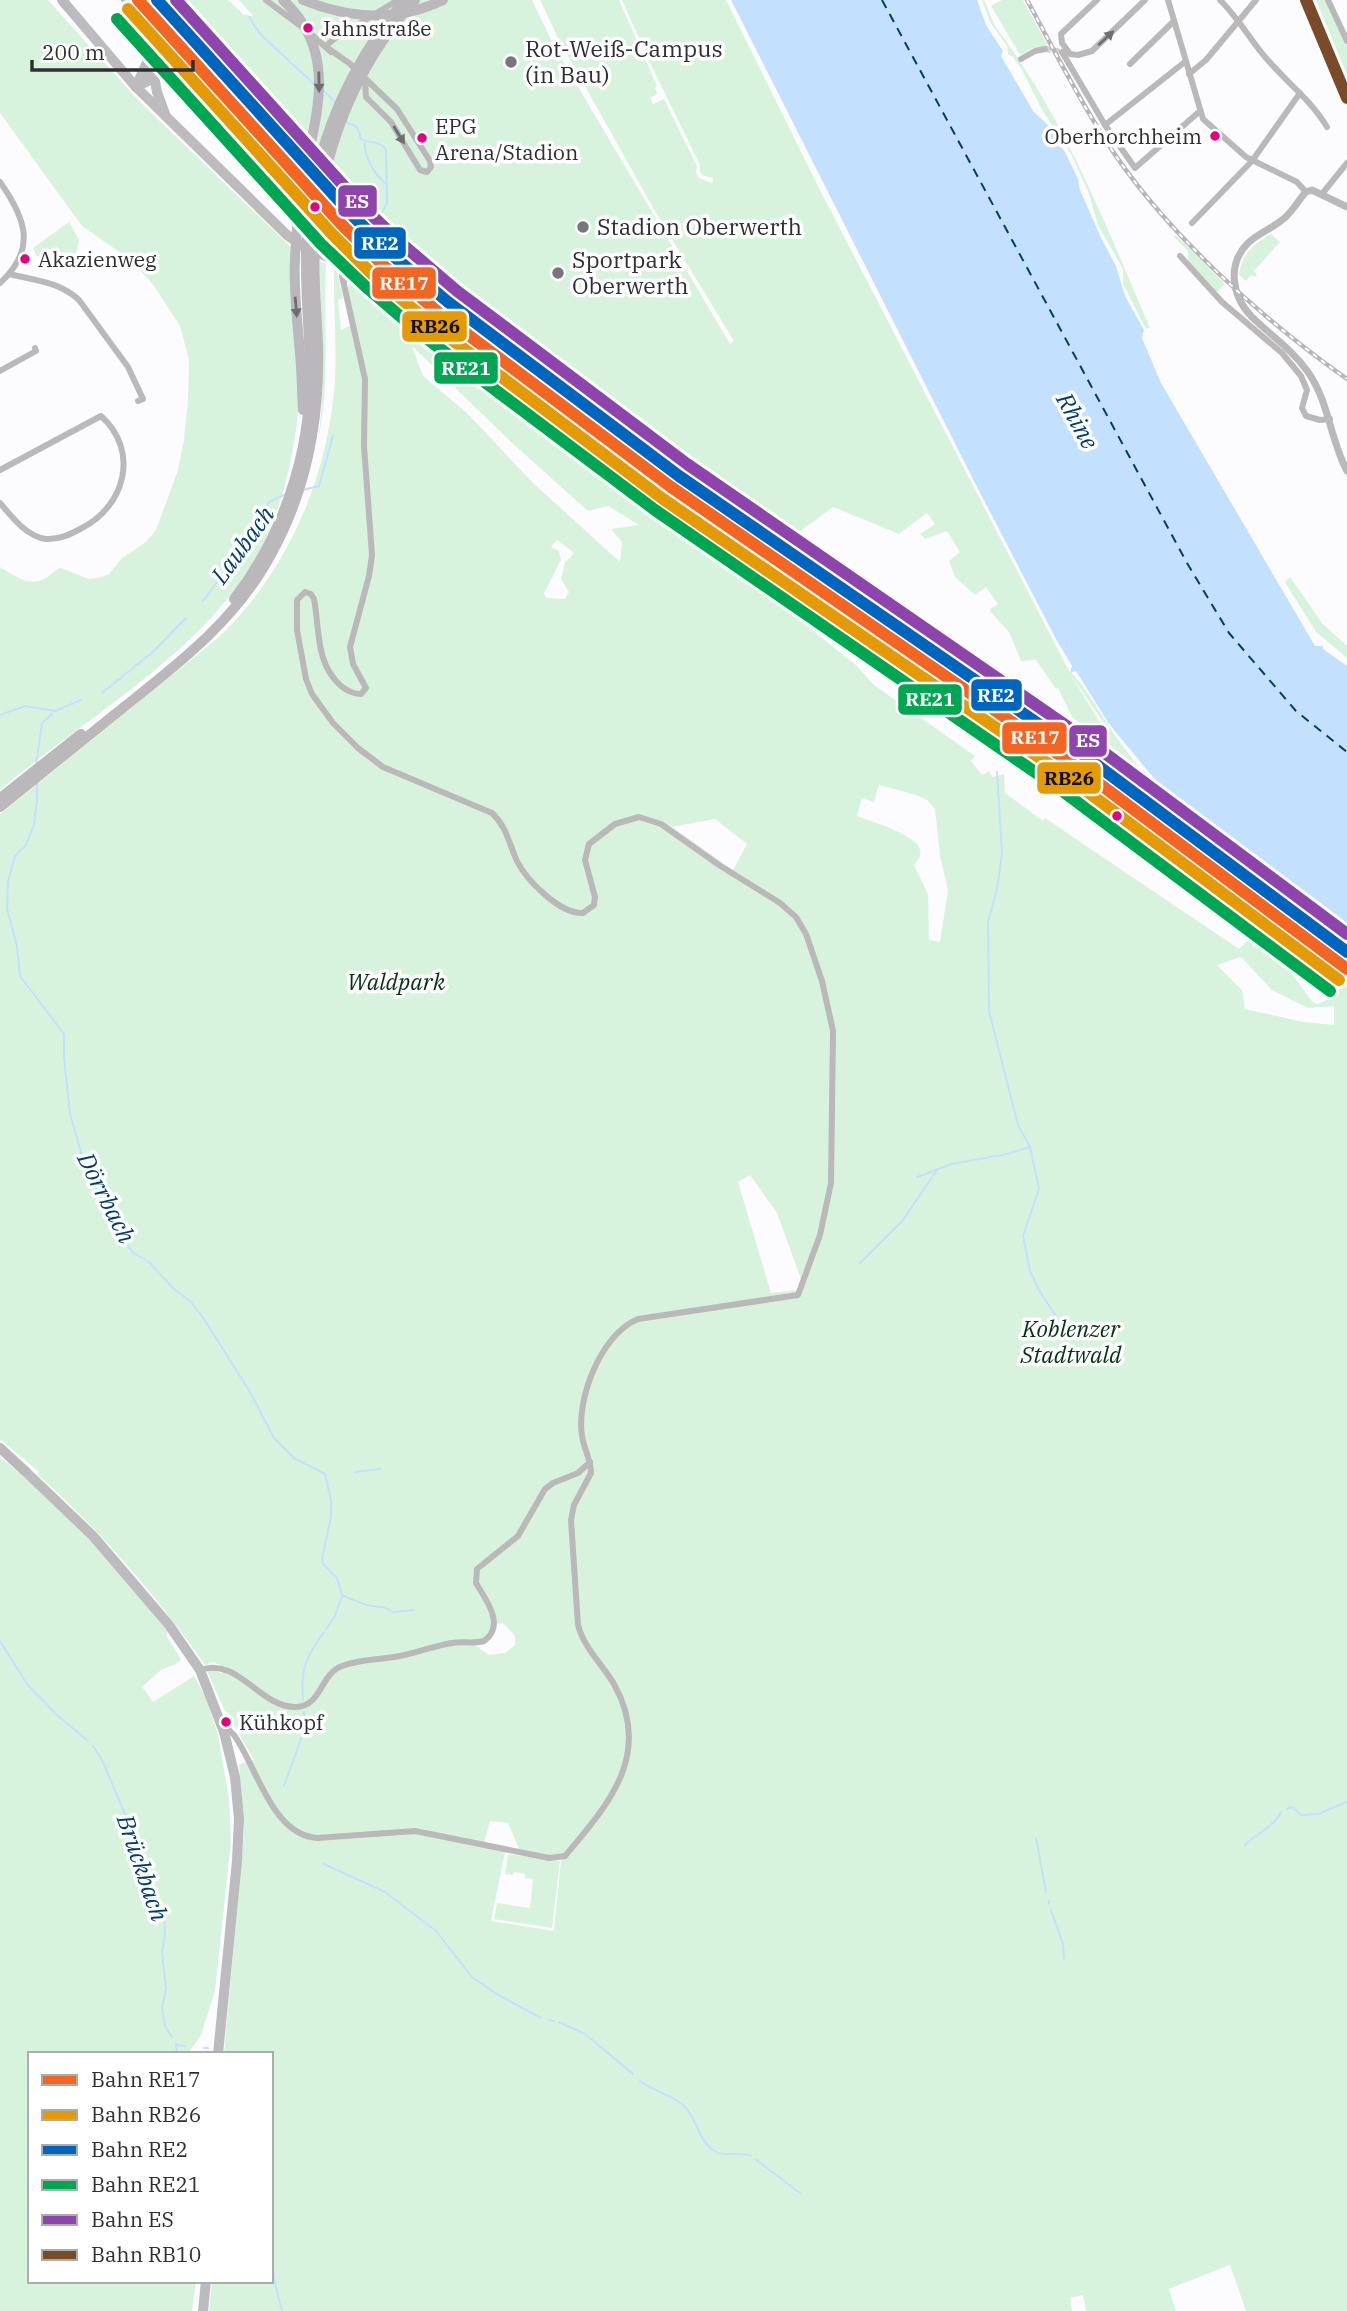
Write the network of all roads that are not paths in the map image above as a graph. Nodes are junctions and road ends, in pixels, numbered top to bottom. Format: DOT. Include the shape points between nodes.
graph roads {
  1 [pos="124,0"];
  2 [pos="148,0"];
  3 [pos="266,0"];
  4 [pos="283,0"];
  5 [pos="303,0"];
  6 [pos="398,0"];
  7 [pos="405,0"];
  8 [pos="415,0"];
  9 [pos="443,0"];
  10 [pos="1097,0"];
  11 [pos="1145,0"];
  12 [pos="1220,0"];
  13 [pos="1256,0"];
  14 [pos="1328,0"];
  15 [pos="1170,1"];
  16 [pos="63,2"];
  17 [pos="1239,20"];
  18 [pos="1174,21"];
  19 [pos="1347,41"];
  20 [pos="328,47"];
  21 [pos="1045,49"];
  22 [pos="1062,52"];
  23 [pos="1021,59"];
  24 [pos="150,60"];
  25 [pos="1186,61"];
  26 [pos="115,63"];
  27 [pos="1130,64"];
  28 [pos="1189,74"];
  29 [pos="365,80"];
  30 [pos="136,87"];
  31 [pos="1300,93"];
  32 [pos="1200,111"];
  33 [pos="166,118"];
  34 [pos="1105,125"];
  35 [pos="1326,127"];
  36 [pos="1252,161"];
  37 [pos="1347,163"];
  38 [pos="0,183"];
  39 [pos="1306,192"];
  40 [pos="1322,194"];
  41 [pos="1347,208"];
  42 [pos="1192,223"];
  43 [pos="342,239"];
  44 [pos="350,250"];
  45 [pos="1180,256"];
  46 [pos="346,264"];
  47 [pos="10,274"];
  48 [pos="373,275"];
  49 [pos="0,283"];
  50 [pos="35,348"];
  51 [pos="0,371"];
  52 [pos="138,401"];
  53 [pos="1330,419"];
  54 [pos="305,431"];
  55 [pos="0,470"];
  56 [pos="1347,471"];
  57 [pos="0,503"];
  58 [pos="0,803"];
  59 [pos="1347,979"];
  60 [pos="0,1450"];
  61 [pos="590,1462"];
  62 [pos="25,1471"];
  63 [pos="200,1670"];
  64 [pos="224,1731"];
  65 [pos="218,2052"];
  66 [pos="206,2283"];
  67 [pos="203,2311"];
  1 -- 43 [label="street"];
  2 -- 24 [label="main road"];
  3 -- 20 [label="street"];
  4 -- 54 [label="highway, one-way" via="307,30 319,75 318,110 300,199 295,255"];
  5 -- 9 [label="highway" via="369,16 411,12"];
  6 -- 20 [label="street"];
  7 -- 54 [label="highway" via="345,91 315,181 306,250 310,384"];
  8 -- 58 [label="highway" via="363,74 330,155 315,248 315,424 300,488 272,553 239,603 200,645"];
  10 -- 11 [label="street, one-way" via="1061,34 1062,43 1075,55 1092,51"];
  12 -- 17 [label="street"];
  13 -- 17 [label="street"];
  14 -- 19 [label="street"];
  15 -- 18 [label="street"];
  16 -- 26 [label="main road"];
  17 -- 28 [label="street"];
  17 -- 31 [label="street" via="1262,53"];
  18 -- 25 [label="street"];
  18 -- 27 [label="street"];
  20 -- 29 [label="street"];
  21 -- 23 [label="street"];
  22 -- 34 [label="street"];
  24 -- 26 [label="main road" via="136,69"];
  24 -- 30 [label="main road" via="148,81"];
  24 -- 33 [label="main road"];
  25 -- 28 [label="street"];
  25 -- 34 [label="street"];
  26 -- 30 [label="main road"];
  28 -- 32 [label="street"];
  29 -- 29 [label="street, one-way" via="366,97 391,122 418,168 427,172 430,161 399,112"];
  30 -- 33 [label="main road"];
  31 -- 35 [label="street"];
  31 -- 36 [label="street"];
  32 -- 34 [label="street" via="1135,168"];
  32 -- 36 [label="street" via="1203,119"];
  33 -- 46 [label="main road" via="293,240"];
  36 -- 39 [label="street" via="1297,182"];
  36 -- 42 [label="street"];
  37 -- 40 [label="street"];
  38 -- 47 [label="street" via="16,205 24,229 23,250"];
  39 -- 40 [label="street"];
  39 -- 53 [label="street" via="1282,221 1248,244 1235,265 1234,280 1240,301 1310,374"];
  40 -- 41 [label="street"];
  43 -- 44 [label="street"];
  43 -- 46 [label="street"];
  44 -- 46 [label="street"];
  44 -- 48 [label="street"];
  45 -- 53 [label="street" via="1301,376 1307,390 1302,408 1306,416"];
  46 -- 48 [label="main road"];
  46 -- 61 [label="street" via="344,285 365,371 364,446 372,555 350,647 366,688 363,694 352,693 330,673 322,658 314,598 303,593 296,603 297,630 306,679 318,704 340,731 377,763 492,813 504,826 522,869 570,912 583,914 594,905 585,858 593,839 633,818 653,820 672,831 794,915 806,934 831,1020 831,1183 820,1235 799,1294 655,1315 623,1327 599,1360 581,1410 582,1437"];
  47 -- 49 [label="street"];
  47 -- 52 [label="street" via="49,282 79,300 128,367 143,399"];
  48 -- 59 [label="main road" via="620,464 1073,777"];
  50 -- 51 [label="street"];
  53 -- 56 [label="street"];
  54 -- 58 [label="highway" via="296,475 274,534 228,607 187,648"];
  55 -- 57 [label="street" via="101,416 117,439 123,468 118,493 100,517 65,537 46,539 24,528"];
  60 -- 62 [label="highway"];
  61 -- 63 [label="street" via="545,1489 518,1536 477,1569 475,1583 488,1603 494,1626 484,1641 452,1643 342,1666 327,1676 312,1701 300,1706 277,1703 220,1668"];
  61 -- 64 [label="street" via="590,1478 572,1514 578,1625 624,1702 630,1745 615,1791 563,1857 415,1831 302,1836 275,1809 234,1735"];
  62 -- 63 [label="main road" via="112,1556"];
  63 -- 64 [label="main road"];
  64 -- 65 [label="main road" via="239,1819"];
  66 -- 67 [label="main road"];
}
